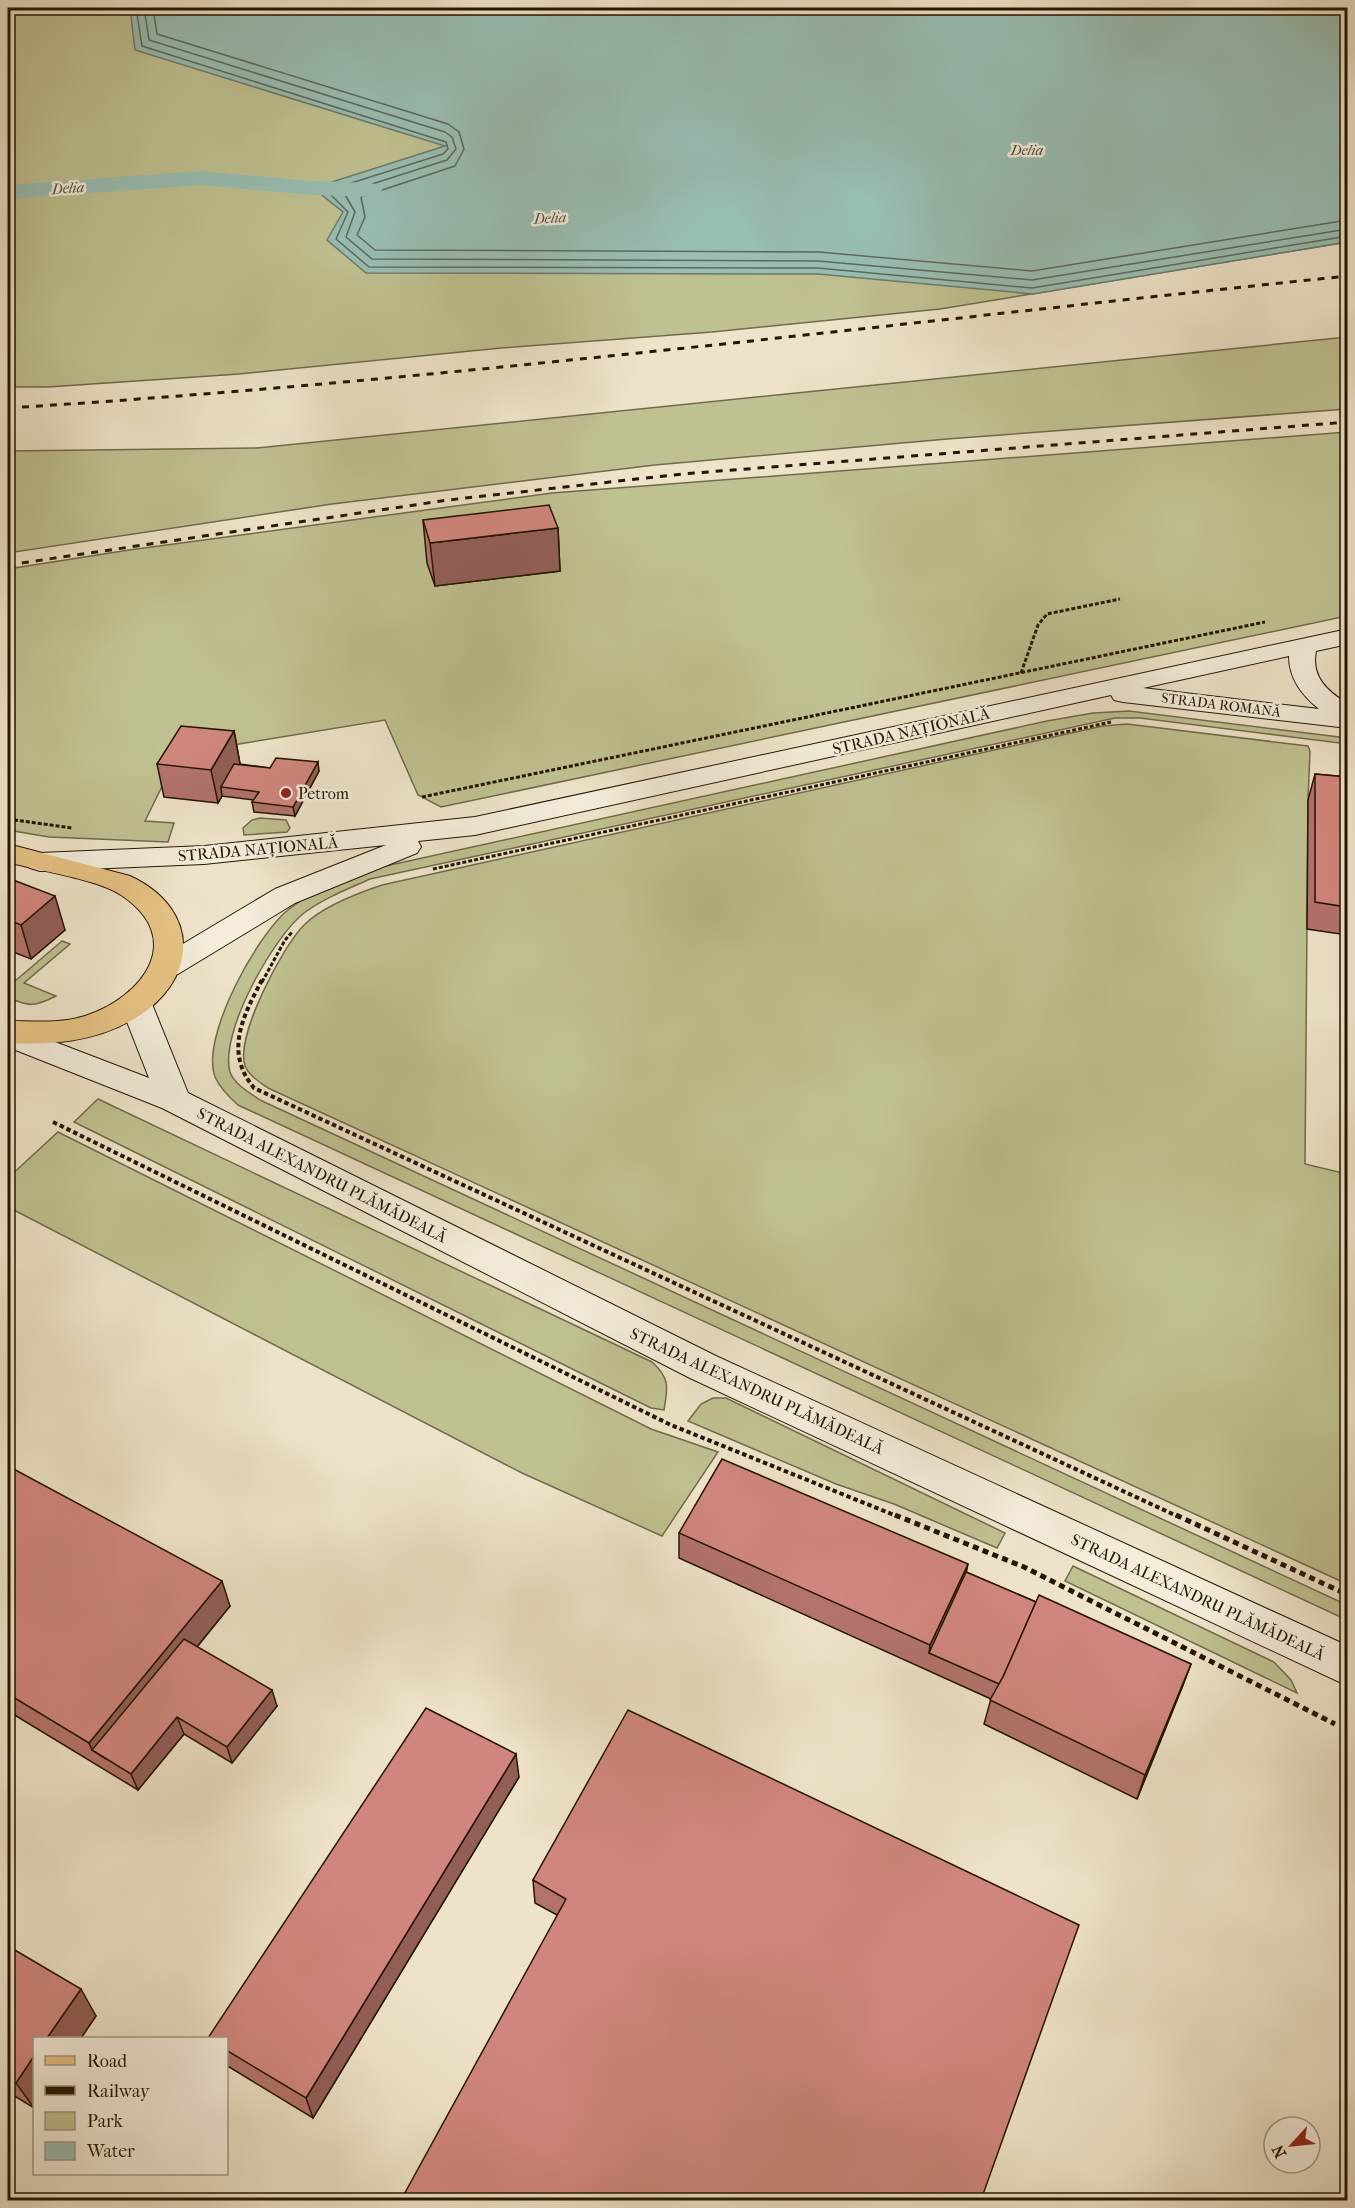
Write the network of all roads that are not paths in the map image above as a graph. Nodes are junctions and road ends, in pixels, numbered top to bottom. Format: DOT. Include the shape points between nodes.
graph roads {
  1 [pos="1347,636"];
  2 [pos="1304,646"];
  3 [pos="1095,690"];
  4 [pos="1347,715"];
  5 [pos="1347,720"];
  6 [pos="475,826"];
  7 [pos="8,853"];
  8 [pos="40,862"];
  9 [pos="167,967"];
  10 [pos="136,1004"];
  11 [pos="8,1034"];
  12 [pos="174,1100"];
  13 [pos="1347,1667"];
  1 -- 2 [label="main road, STRADA NAȚIONALĂ"];
  2 -- 3 [label="main road, STRADA NAȚIONALĂ"];
  2 -- 4 [label="main road" via="1300,661 1304,677 1316,693"];
  3 -- 5 [label="main road, STRADA ROMANĂ"];
  3 -- 6 [label="main road, STRADA NAȚIONALĂ"];
  6 -- 8 [label="main road, STRADA NAȚIONALĂ" via="123,862"];
  6 -- 9 [label="main road, STRADA NAȚIONALĂ" via="387,853 285,896"];
  7 -- 8 [label="main road, STRADA NAȚIONALĂ"];
  8 -- 9 [label="main road, STRADA NAȚIONALĂ" via="112,880 140,895 160,916 171,940"];
  9 -- 10 [label="main road, STRADA NAȚIONALĂ" via="152,991"];
  10 -- 11 [label="main road, STRADA NAȚIONALĂ" via="80,1029"];
  10 -- 12 [label="main road"];
  11 -- 12 [label="main road, STRADA ALEXANDRU PLĂMĂDEALĂ"];
  12 -- 13 [label="main road, STRADA ALEXANDRU PLĂMĂDEALĂ" via="703,1367"];
}
